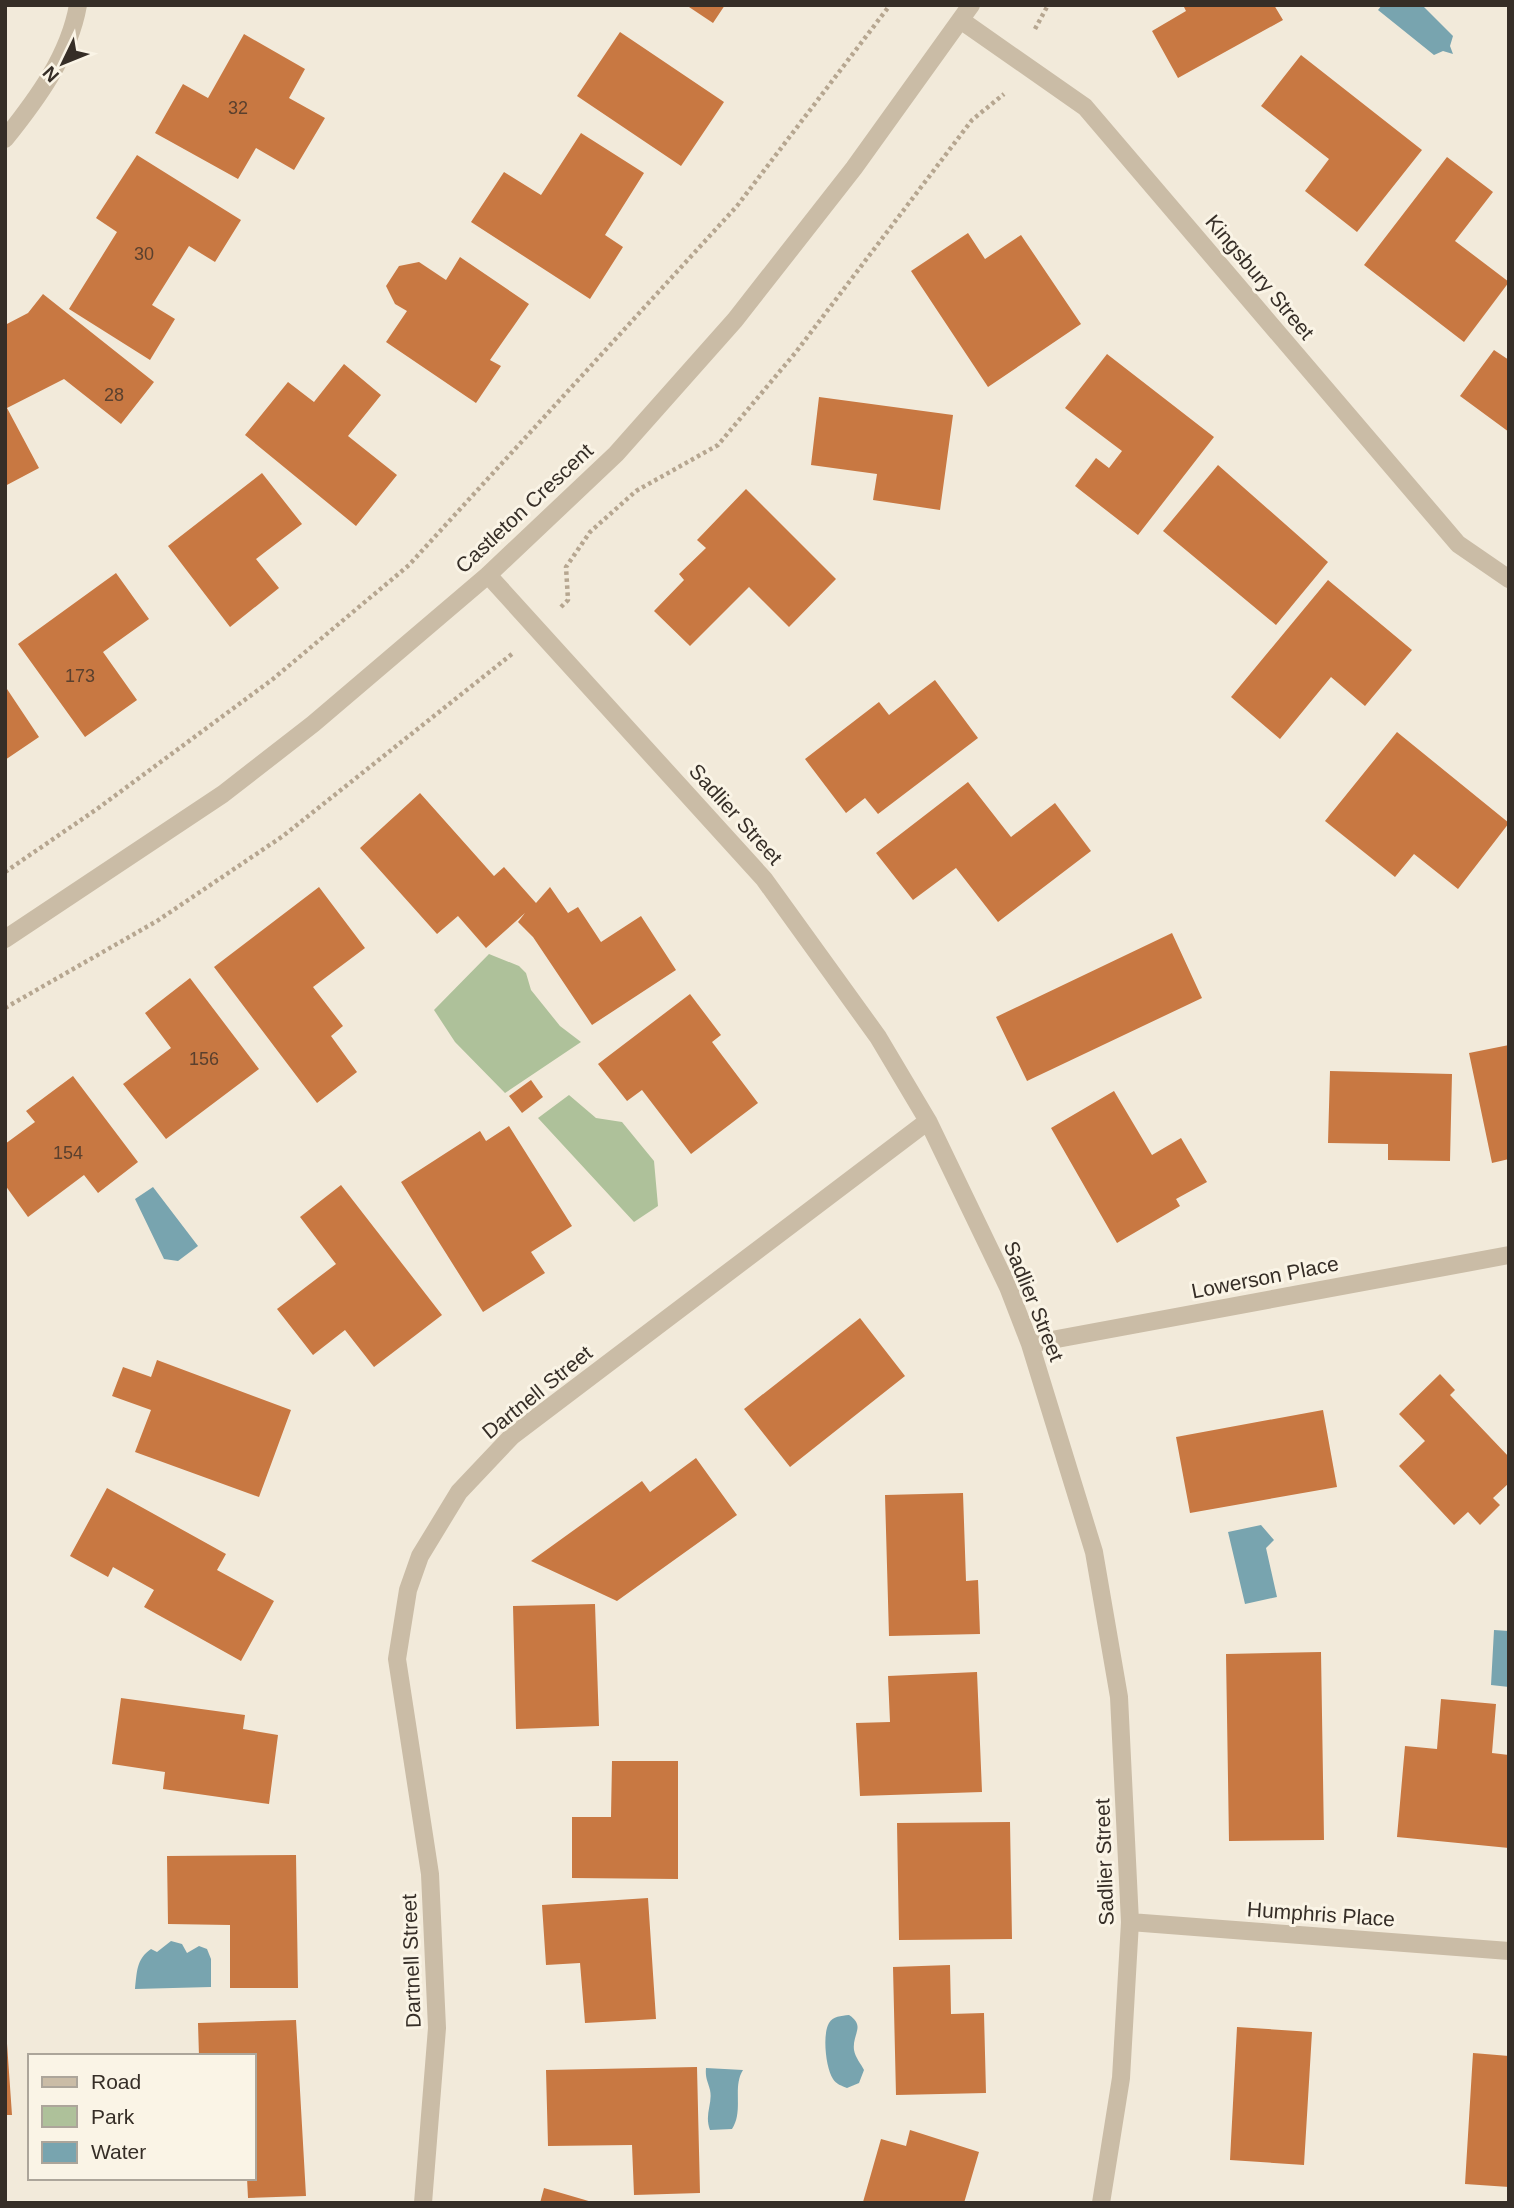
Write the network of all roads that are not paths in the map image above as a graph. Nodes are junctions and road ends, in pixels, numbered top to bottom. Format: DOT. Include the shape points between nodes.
graph roads {
  1 [pos="78,5"];
  2 [pos="967,13"];
  3 [pos="5,139"];
  4 [pos="488,575"];
  5 [pos="1509,579"];
  6 [pos="5,939"];
  7 [pos="928,1121"];
  8 [pos="1509,1255"];
  9 [pos="1030,1344"];
  10 [pos="1130,1922"];
  11 [pos="1509,1951"];
  12 [pos="422,2203"];
  13 [pos="1101,2203"];
  1 -- 3 [label="street" via="75,24 43,92"];
  2 -- 4 [label="street, Castleton Crescent" via="735,320 616,454"];
  2 -- 5 [label="street, Kingsbury Street" via="1085,107 1458,544"];
  4 -- 6 [label="street, Castleton Crescent" via="223,794"];
  4 -- 7 [label="street, Sadlier Street" via="764,879 878,1037"];
  7 -- 9 [label="street, Sadlier Street" via="1008,1287"];
  7 -- 12 [label="street, Dartnell Street" via="512,1436 459,1492 420,1556 408,1590 397,1659 430,1874 437,2028"];
  8 -- 9 [label="street, Lowerson Place"];
  9 -- 10 [label="street, Sadlier Street" via="1094,1552 1115,1670"];
  10 -- 11 [label="street, Humphris Place"];
  10 -- 13 [label="street, Sadlier Street" via="1121,2078"];
}
